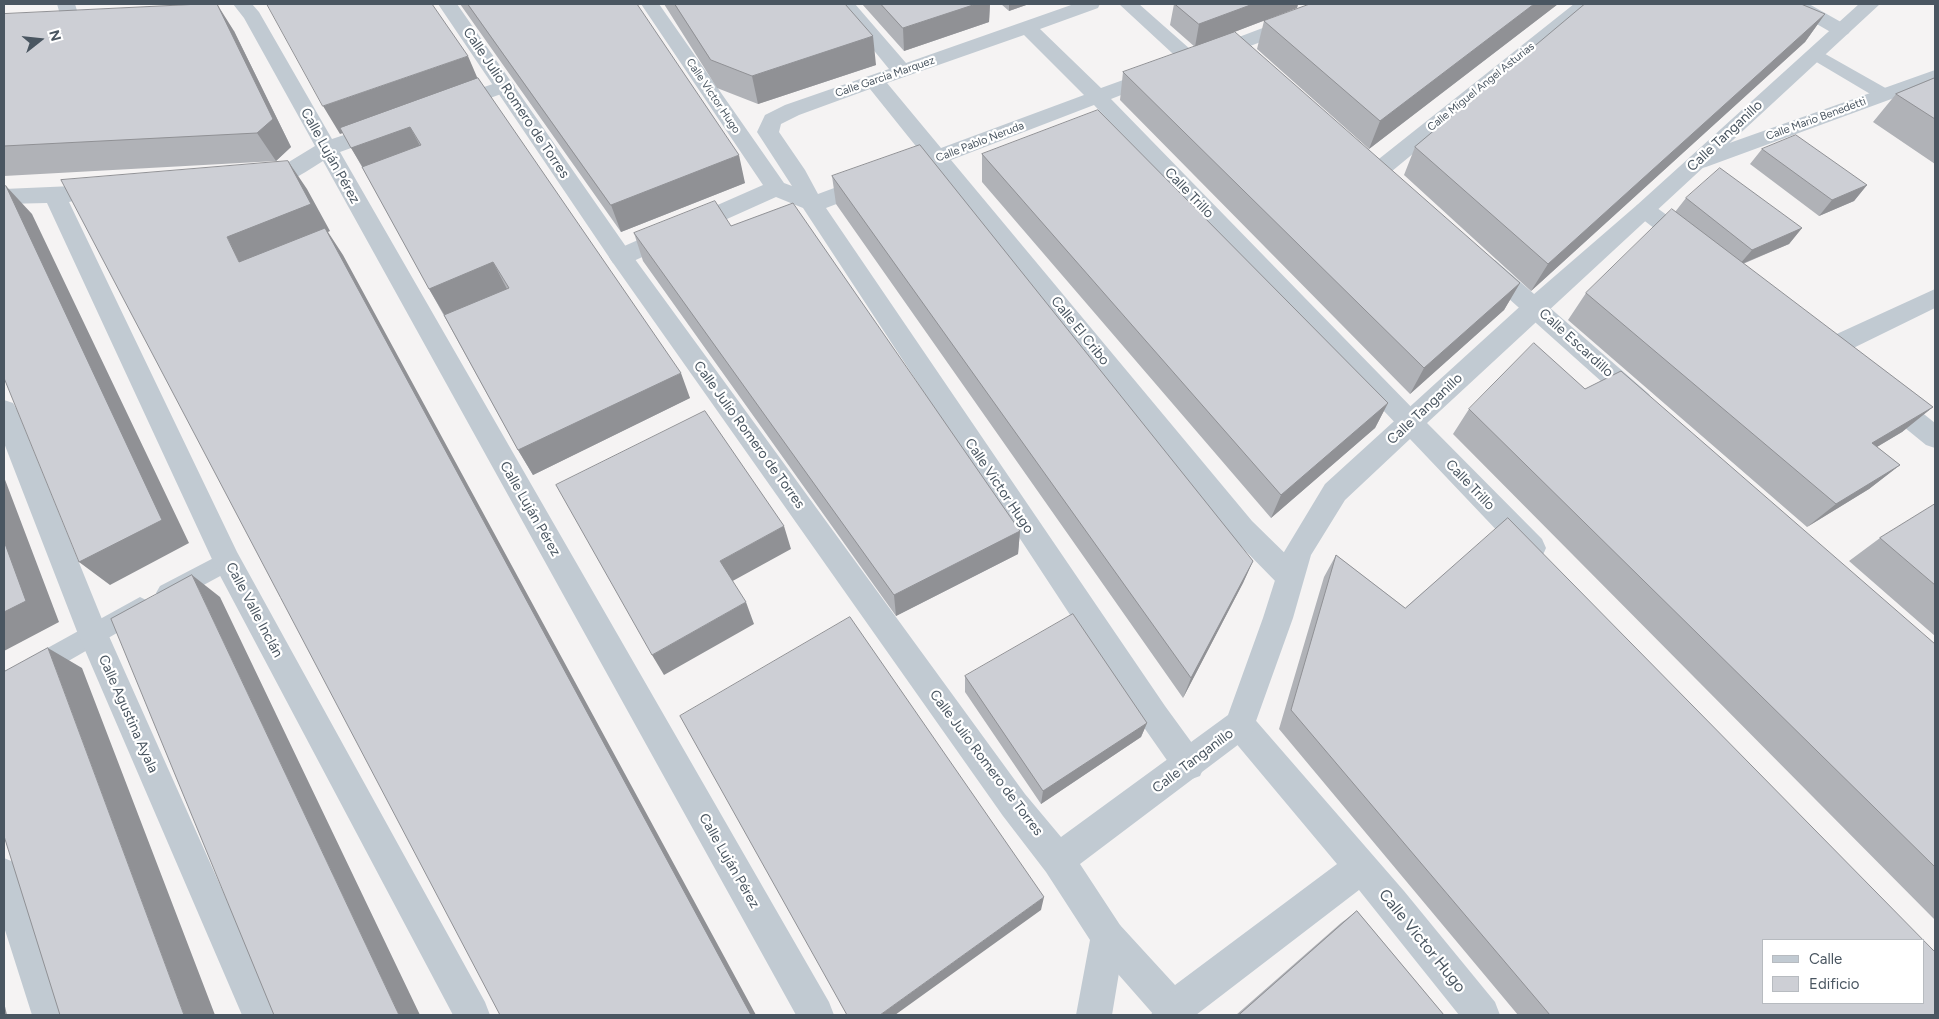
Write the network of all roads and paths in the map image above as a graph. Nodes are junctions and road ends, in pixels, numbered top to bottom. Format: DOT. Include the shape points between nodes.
graph roads {
  1 [pos="242,4"];
  2 [pos="448,4"];
  3 [pos="650,4"];
  4 [pos="845,4"];
  5 [pos="1091,4"];
  6 [pos="1128,4"];
  7 [pos="1343,4"];
  8 [pos="1585,4"];
  9 [pos="1796,4"];
  10 [pos="1870,4"];
  11 [pos="61,11"];
  12 [pos="87,13"];
  13 [pos="1027,27"];
  14 [pos="1841,30"];
  15 [pos="1814,54"];
  16 [pos="1192,61"];
  17 [pos="902,71"];
  18 [pos="1935,76"];
  19 [pos="874,81"];
  20 [pos="505,86"];
  21 [pos="1883,94"];
  22 [pos="1098,97"];
  23 [pos="430,113"];
  24 [pos="401,122"];
  25 [pos="326,149"];
  26 [pos="938,158"];
  27 [pos="1698,162"];
  28 [pos="1378,171"];
  29 [pos="234,183"];
  30 [pos="776,188"];
  31 [pos="55,194"];
  32 [pos="91,194"];
  33 [pos="4,197"];
  34 [pos="814,204"];
  35 [pos="1645,210"];
  36 [pos="1475,255"];
  37 [pos="621,257"];
  38 [pos="1708,259"];
  39 [pos="1935,298"];
  40 [pos="1535,307"];
  41 [pos="1848,368"];
  42 [pos="1870,385"];
  43 [pos="4,410"];
  44 [pos="1661,419"];
  45 [pos="1410,422"];
  46 [pos="1935,438"];
  47 [pos="227,561"];
  48 [pos="1548,564"];
  49 [pos="1290,577"];
  50 [pos="93,634"];
  51 [pos="4,685"];
  52 [pos="1240,725"];
  53 [pos="1189,765"];
  54 [pos="1058,860"];
  55 [pos="1361,867"];
  56 [pos="4,875"];
  57 [pos="1108,938"];
  58 [pos="1174,1013"];
  59 [pos="50,1015"];
  60 [pos="260,1015"];
  61 [pos="472,1015"];
  62 [pos="816,1015"];
  63 [pos="1094,1015"];
  64 [pos="1482,1015"];
  1 -- 25 [label="street, Calle Luján Pérez" via="252,16"];
  2 -- 20 [label="street, Calle Julio Romero de Torres"];
  3 -- 30 [label="street, Calle Victor Hugo"];
  4 -- 17 [label="street"];
  5 -- 13 [label="street, Calle Garcia Marquez"];
  6 -- 16 [label="street"];
  7 -- 16 [label="street, Calle Pablo Neruda" via="1245,51"];
  8 -- 28 [label="street, Calle Miguel Angel Asturias"];
  9 -- 14 [label="street"];
  10 -- 14 [label="street, Calle Tanganillo"];
  11 -- 12 [label="street"];
  13 -- 17 [label="street, Calle Garcia Marquez"];
  13 -- 22 [label="street, Calle Trillo"];
  14 -- 15 [label="street, Calle Tanganillo"];
  15 -- 21 [label="lane"];
  15 -- 27 [label="street, Calle Tanganillo"];
  16 -- 22 [label="street, Calle Pablo Neruda"];
  17 -- 19 [label="street, Calle Garcia Marquez"];
  18 -- 21 [label="street, Calle Mario Benedetti"];
  19 -- 26 [label="street, Calle El Cribo"];
  19 -- 34 [label="street, Calle Garcia Marquez" via="772,120 768,132"];
  20 -- 23 [label="street"];
  20 -- 37 [label="street, Calle Julio Romero de Torres"];
  21 -- 27 [label="street, Calle Mario Benedetti"];
  22 -- 26 [label="street, Calle Pablo Neruda"];
  22 -- 45 [label="street, Calle Trillo"];
  24 -- 25 [label="street"];
  25 -- 29 [label="street" via="279,178"];
  25 -- 62 [label="street, Calle Luján Pérez"];
  26 -- 34 [label="street, Calle Pablo Neruda"];
  26 -- 49 [label="street, Calle El Cribo" via="1242,529"];
  27 -- 35 [label="street, Calle Tanganillo"];
  30 -- 34 [label="street"];
  30 -- 37 [label="street"];
  31 -- 32 [label="street"];
  31 -- 33 [label="street"];
  31 -- 47 [label="street, Calle Valle Inclán"];
  34 -- 53 [label="street, Calle Victor Hugo" via="824,225"];
  35 -- 38 [label="street"];
  35 -- 40 [label="street, Calle Tanganillo"];
  36 -- 40 [label="street, Calle Escardillo"];
  37 -- 54 [label="street, Calle Julio Romero de Torres" via="1014,805"];
  39 -- 41 [label="street" via="1818,344"];
  40 -- 44 [label="street, Calle Escardillo"];
  40 -- 45 [label="street, Calle Tanganillo"];
  42 -- 46 [label="street"];
  43 -- 50 [label="street, Calle Agustina Ayala"];
  45 -- 48 [label="street, Calle Trillo"];
  45 -- 49 [label="street, Calle Tanganillo" via="1335,492 1298,552"];
  47 -- 50 [label="lane"];
  47 -- 61 [label="street, Calle Valle Inclán"];
  49 -- 52 [label="street, Calle Tanganillo"];
  50 -- 51 [label="lane"];
  50 -- 60 [label="street, Calle Agustina Ayala"];
  52 -- 53 [label="street, Calle Tanganillo"];
  52 -- 55 [label="street, Calle Victor Hugo"];
  53 -- 54 [label="street, Calle Tanganillo"];
  54 -- 57 [label="street, Calle Julio Romero de Torres"];
  55 -- 58 [label="street"];
  55 -- 64 [label="street, Calle Victor Hugo"];
  56 -- 59 [label="street"];
  57 -- 58 [label="street"];
  57 -- 63 [label="street"];
}
